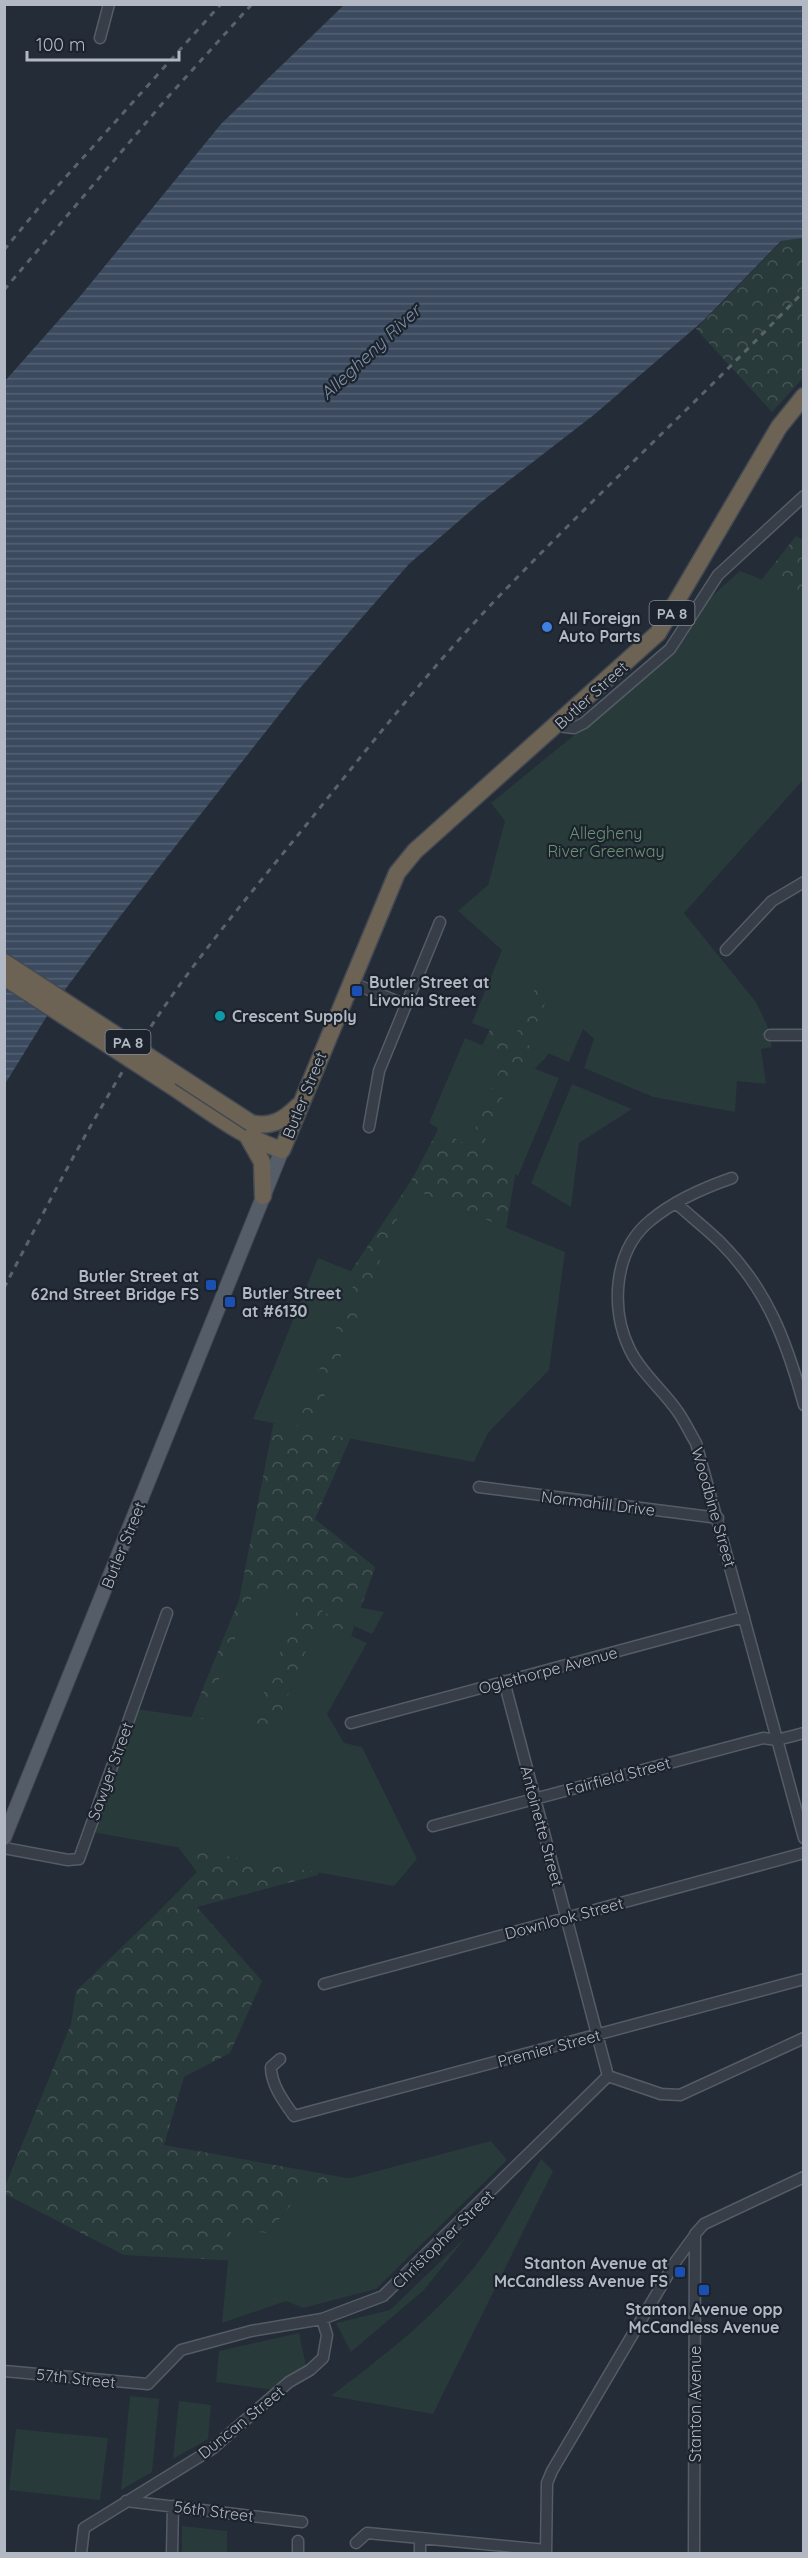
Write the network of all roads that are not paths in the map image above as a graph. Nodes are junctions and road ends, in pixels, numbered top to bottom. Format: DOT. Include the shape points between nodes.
graph roads {
  1 [pos="109,4"];
  2 [pos="100,38"];
  3 [pos="804,396"];
  4 [pos="804,496"];
  5 [pos="557,726"];
  6 [pos="804,882"];
  7 [pos="440,922"];
  8 [pos="726,950"];
  9 [pos="4,962"];
  10 [pos="4,977"];
  11 [pos="350,982"];
  12 [pos="406,1005"];
  13 [pos="770,1035"];
  14 [pos="804,1035"];
  15 [pos="301,1102"];
  16 [pos="369,1127"];
  17 [pos="257,1133"];
  18 [pos="282,1150"];
  19 [pos="732,1178"];
  20 [pos="263,1196"];
  21 [pos="676,1203"];
  22 [pos="801,1387"];
  23 [pos="804,1405"];
  24 [pos="479,1487"];
  25 [pos="718,1518"];
  26 [pos="167,1613"];
  27 [pos="744,1617"];
  28 [pos="504,1681"];
  29 [pos="351,1722"];
  30 [pos="804,1733"];
  31 [pos="777,1740"];
  32 [pos="535,1799"];
  33 [pos="433,1826"];
  34 [pos="4,1838"];
  35 [pos="804,1838"];
  36 [pos="4,1848"];
  37 [pos="804,1853"];
  38 [pos="566,1917"];
  39 [pos="804,1979"];
  40 [pos="324,1984"];
  41 [pos="598,2035"];
  42 [pos="804,2038"];
  43 [pos="280,2059"];
  44 [pos="608,2076"];
  45 [pos="804,2177"];
  46 [pos="695,2234"];
  47 [pos="322,2319"];
  48 [pos="4,2371"];
  49 [pos="148,2384"];
  50 [pos="126,2501"];
  51 [pos="173,2506"];
  52 [pos="302,2522"];
  53 [pos="420,2538"];
  54 [pos="298,2541"];
  55 [pos="356,2543"];
  56 [pos="546,2552"];
  57 [pos="81,2553"];
  58 [pos="172,2553"];
  59 [pos="298,2553"];
  60 [pos="420,2553"];
  61 [pos="694,2553"];
  1 -- 2 [label="street"];
  3 -- 5 [label="highway, Butler Street / PA 8" via="772,439 664,625 643,649"];
  4 -- 5 [label="street" via="718,575 670,649 584,723 574,728"];
  5 -- 11 [label="highway, Butler Street / PA 8" via="403,865"];
  6 -- 8 [label="street" via="772,901"];
  7 -- 12 [label="street"];
  9 -- 17 [label="highway, PA 8, bridge"];
  10 -- 17 [label="highway, PA 8, bridge"];
  11 -- 12 [label="street"];
  11 -- 15 [label="highway, Butler Street / PA 8"];
  12 -- 16 [label="street" via="376,1082"];
  13 -- 14 [label="street"];
  15 -- 17 [label="highway, PA 8" via="287,1116"];
  15 -- 18 [label="highway, Butler Street / PA 8"];
  17 -- 18 [label="highway, PA 8"];
  17 -- 20 [label="highway" via="264,1170"];
  18 -- 20 [label="main road, Butler Street"];
  19 -- 21 [label="street, Woodbine Street" via="697,1190"];
  20 -- 34 [label="main road, Butler Street"];
  21 -- 22 [label="street" via="720,1242 764,1296"];
  21 -- 25 [label="street, Woodbine Street" via="640,1231 628,1251 617,1302 631,1352 678,1412 696,1443"];
  22 -- 23 [label="street"];
  24 -- 25 [label="street, Normahill Drive"];
  25 -- 27 [label="street, Woodbine Street"];
  26 -- 36 [label="street, Sawyer Street" via="79,1858 68,1860"];
  27 -- 28 [label="street, Oglethorpe Avenue"];
  27 -- 31 [label="street, Woodbine Street"];
  28 -- 29 [label="street, Oglethorpe Avenue"];
  28 -- 32 [label="street, Antoinette Street"];
  30 -- 31 [label="street, Fairfield Street"];
  31 -- 32 [label="street, Fairfield Street" via="763,1738"];
  31 -- 35 [label="street, Woodbine Street"];
  32 -- 33 [label="street, Fairfield Street"];
  32 -- 38 [label="street, Antoinette Street"];
  37 -- 38 [label="street, Downlook Street"];
  38 -- 40 [label="street, Downlook Street"];
  38 -- 41 [label="street, Antoinette Street"];
  39 -- 41 [label="street, Premier Street"];
  41 -- 43 [label="street, Premier Street" via="294,2116 272,2078 271,2067"];
  41 -- 44 [label="street, Antoinette Street"];
  42 -- 44 [label="street" via="680,2094 661,2094"];
  44 -- 47 [label="street, Christopher Street" via="403,2280 383,2296"];
  45 -- 46 [label="street" via="704,2224"];
  46 -- 56 [label="street" via="552,2471 547,2482"];
  46 -- 61 [label="street, Stanton Avenue"];
  47 -- 49 [label="street, Christopher Street" via="251,2331 181,2350"];
  47 -- 50 [label="street, Duncan Street" via="327,2335 323,2358 212,2449"];
  48 -- 49 [label="street, 57th Street"];
  50 -- 51 [label="street, 56th Street"];
  50 -- 57 [label="street, Duncan Street" via="84,2528"];
  51 -- 52 [label="street, 56th Street"];
  51 -- 58 [label="street"];
  53 -- 55 [label="street" via="367,2533"];
  53 -- 56 [label="street"];
  53 -- 60 [label="street"];
  54 -- 59 [label="street"];
}
